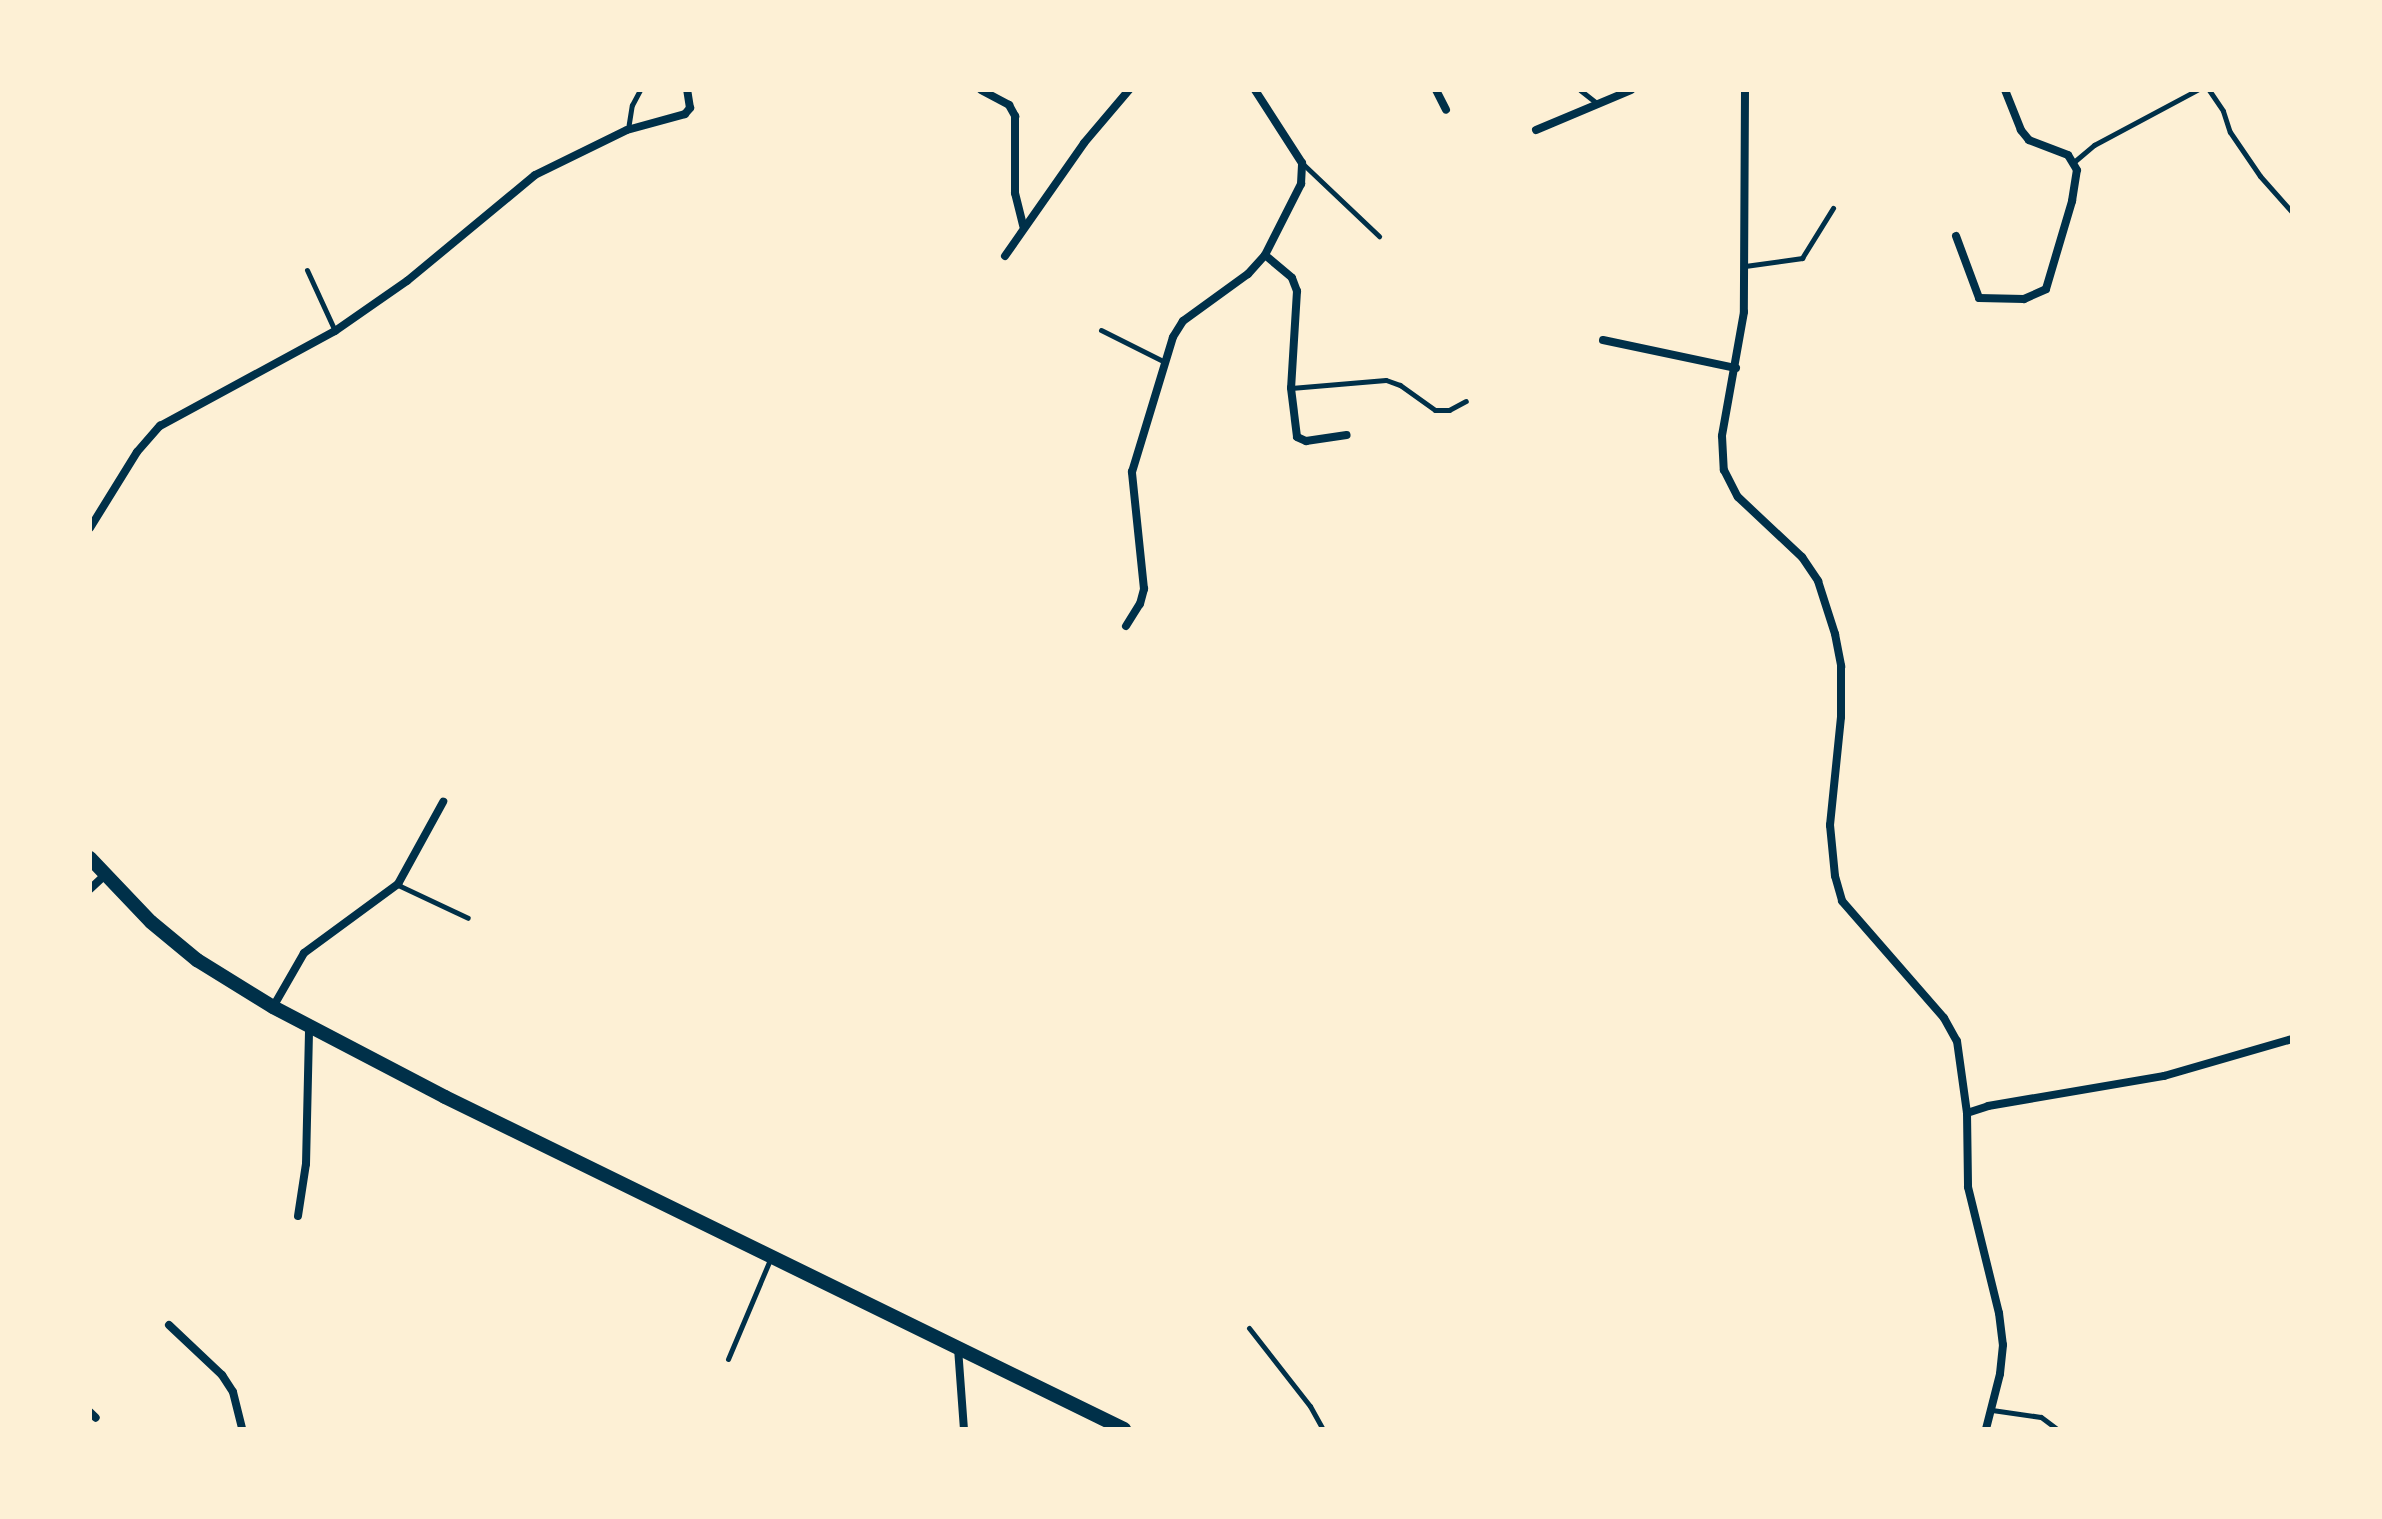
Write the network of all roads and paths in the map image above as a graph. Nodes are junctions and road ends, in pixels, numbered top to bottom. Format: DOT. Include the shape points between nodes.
graph roads {
  1 [pos="640,90"];
  2 [pos="687,90"];
  3 [pos="981,90"];
  4 [pos="1129,90"];
  5 [pos="1255,90"];
  6 [pos="1436,90"];
  7 [pos="1580,90"];
  8 [pos="1631,90"];
  9 [pos="1745,90"];
  10 [pos="2005,90"];
  11 [pos="2197,90"];
  12 [pos="2209,90"];
  13 [pos="1600,106"];
  14 [pos="1446,110"];
  15 [pos="627,130"];
  16 [pos="1536,130"];
  17 [pos="2075,161"];
  18 [pos="1302,163"];
  19 [pos="1833,208"];
  20 [pos="2292,212"];
  21 [pos="1023,226"];
  22 [pos="1379,236"];
  23 [pos="1956,236"];
  24 [pos="1265,255"];
  25 [pos="1005,256"];
  26 [pos="1744,266"];
  27 [pos="307,270"];
  28 [pos="1101,330"];
  29 [pos="335,331"];
  30 [pos="1603,340"];
  31 [pos="1165,362"];
  32 [pos="1736,368"];
  33 [pos="1291,388"];
  34 [pos="1466,401"];
  35 [pos="1347,435"];
  36 [pos="90,528"];
  37 [pos="1126,626"];
  38 [pos="443,802"];
  39 [pos="90,858"];
  40 [pos="107,874"];
  41 [pos="398,884"];
  42 [pos="90,889"];
  43 [pos="468,918"];
  44 [pos="273,1007"];
  45 [pos="309,1027"];
  46 [pos="2292,1039"];
  47 [pos="1967,1113"];
  48 [pos="298,1216"];
  49 [pos="771,1256"];
  50 [pos="169,1325"];
  51 [pos="1249,1328"];
  52 [pos="958,1347"];
  53 [pos="728,1359"];
  54 [pos="1991,1410"];
  55 [pos="242,1429"];
  56 [pos="964,1429"];
  57 [pos="1124,1429"];
  58 [pos="1323,1429"];
  59 [pos="1986,1429"];
  60 [pos="2057,1429"];
  1 -- 15 [label="lane"];
  2 -- 15 [label="street" via="690,108 685,114"];
  3 -- 21 [label="street" via="1009,105 1015,116 1015,193"];
  4 -- 21 [label="street"];
  5 -- 18 [label="street"];
  6 -- 14 [label="street"];
  7 -- 13 [label="lane"];
  8 -- 13 [label="street"];
  9 -- 26 [label="street"];
  10 -- 17 [label="street" via="2029,140"];
  11 -- 17 [label="lane" via="2094,145"];
  12 -- 20 [label="lane" via="2237,143 2277,200"];
  13 -- 16 [label="street"];
  15 -- 29 [label="street" via="535,175 407,281"];
  17 -- 23 [label="street" via="2072,201 2043,292 2024,299 1979,298"];
  18 -- 22 [label="lane"];
  18 -- 24 [label="street" via="1301,184"];
  19 -- 26 [label="lane" via="1802,258"];
  21 -- 25 [label="street"];
  24 -- 31 [label="street" via="1248,274 1183,321"];
  24 -- 33 [label="street" via="1292,278 1297,291"];
  26 -- 32 [label="street"];
  27 -- 29 [label="lane"];
  28 -- 31 [label="lane"];
  29 -- 36 [label="street" via="160,426 137,452"];
  30 -- 32 [label="street"];
  31 -- 37 [label="street" via="1132,472 1144,589"];
  32 -- 47 [label="street" via="1722,436 1724,470 1738,497 1802,557 1818,581 1835,634 1841,717 1830,825 1842,901 1944,1018 1957,1041"];
  33 -- 34 [label="lane" via="1386,380 1435,410"];
  33 -- 35 [label="street" via="1297,437 1306,441"];
  38 -- 41 [label="street"];
  39 -- 40 [label="street"];
  40 -- 42 [label="street"];
  40 -- 44 [label="street" via="151,922 197,960"];
  41 -- 43 [label="lane"];
  41 -- 44 [label="street" via="304,953"];
  44 -- 45 [label="street"];
  45 -- 48 [label="street" via="306,1164"];
  45 -- 49 [label="street"];
  46 -- 47 [label="street" via="2164,1076"];
  47 -- 54 [label="street" via="1968,1187 2003,1345"];
  49 -- 52 [label="street"];
  49 -- 53 [label="lane"];
  50 -- 55 [label="street" via="222,1375 233,1392"];
  51 -- 58 [label="lane"];
  52 -- 56 [label="street"];
  52 -- 57 [label="street"];
  54 -- 59 [label="street"];
  54 -- 60 [label="lane" via="2041,1417"];
}
